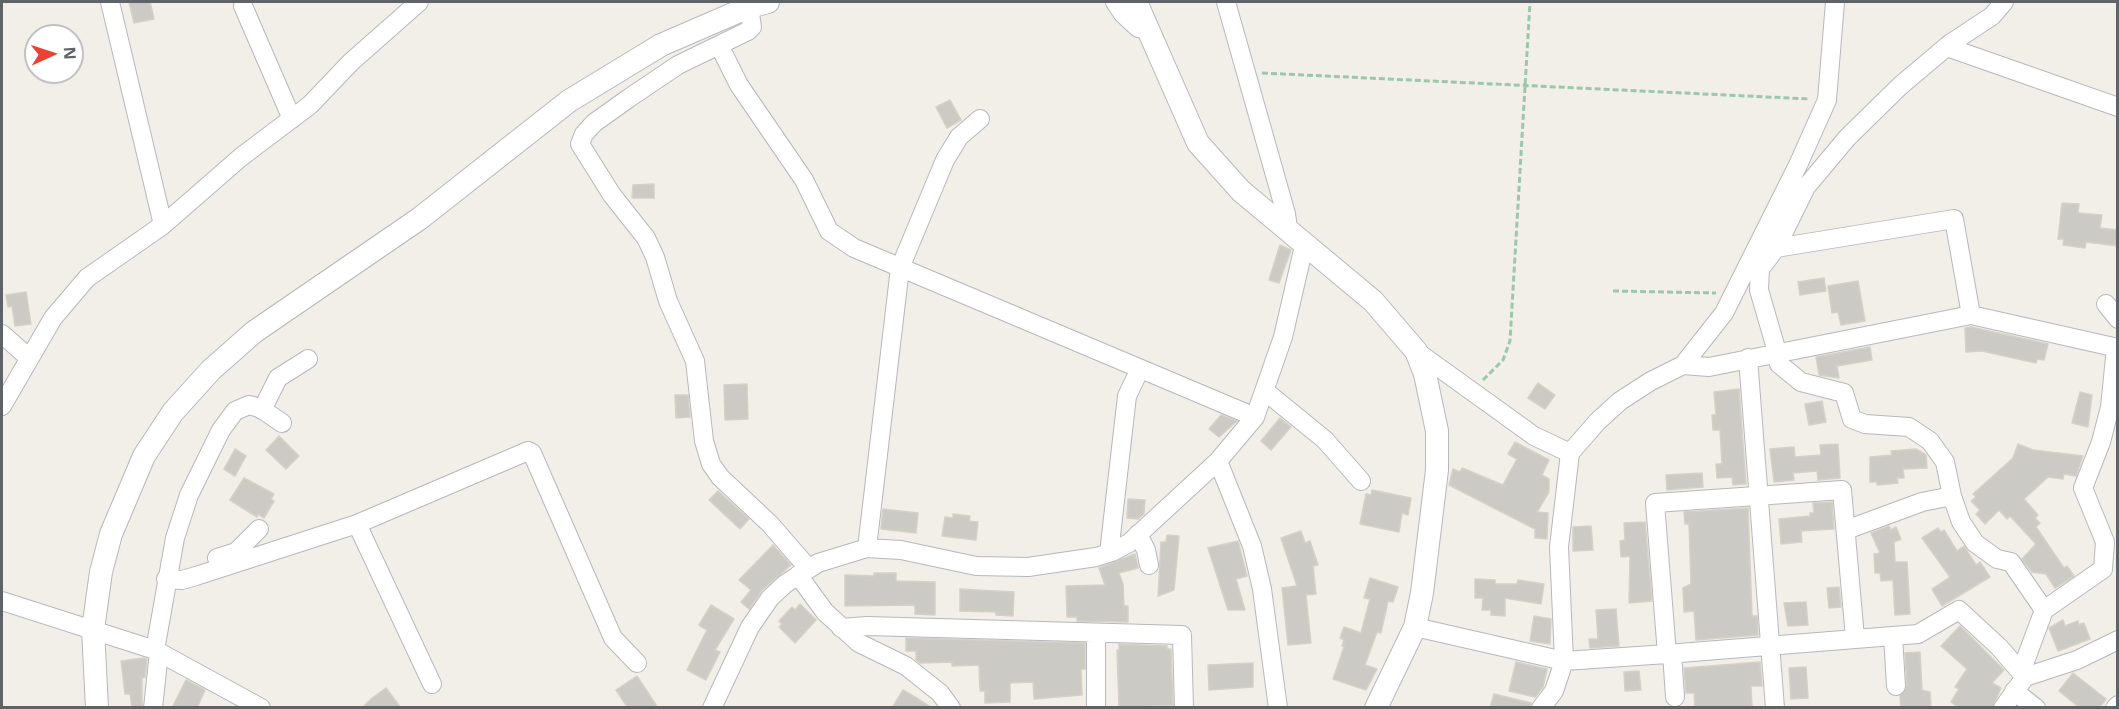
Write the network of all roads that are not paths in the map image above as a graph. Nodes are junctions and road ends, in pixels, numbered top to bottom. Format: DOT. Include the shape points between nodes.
graph roads {
  1 [pos="110,2"];
  2 [pos="419,2"];
  3 [pos="1115,2"];
  4 [pos="1136,2"];
  5 [pos="1226,2"];
  6 [pos="1834,2"];
  7 [pos="2004,2"];
  8 [pos="759,4"];
  9 [pos="243,6"];
  10 [pos="1147,29"];
  11 [pos="719,45"];
  12 [pos="1947,47"];
  13 [pos="2118,107"];
  14 [pos="291,119"];
  15 [pos="980,119"];
  16 [pos="163,225"];
  17 [pos="1288,228"];
  18 [pos="1304,246"];
  19 [pos="1776,248"];
  20 [pos="1755,266"];
  21 [pos="900,268"];
  22 [pos="2106,304"];
  23 [pos="1971,315"];
  24 [pos="2118,319"];
  25 [pos="2,334"];
  26 [pos="2117,348"];
  27 [pos="1416,351"];
  28 [pos="1776,352"];
  29 [pos="29,358"];
  30 [pos="308,358"];
  31 [pos="1748,358"];
  32 [pos="1683,365"];
  33 [pos="1140,369"];
  34 [pos="1265,391"];
  35 [pos="2,406"];
  36 [pos="262,410"];
  37 [pos="1255,417"];
  38 [pos="282,423"];
  39 [pos="2109,442"];
  40 [pos="1570,453"];
  41 [pos="1218,461"];
  42 [pos="1361,481"];
  43 [pos="1758,495"];
  44 [pos="1952,496"];
  45 [pos="357,524"];
  46 [pos="259,529"];
  47 [pos="1846,530"];
  48 [pos="1138,534"];
  49 [pos="867,548"];
  50 [pos="1108,553"];
  51 [pos="1149,565"];
  52 [pos="803,572"];
  53 [pos="196,576"];
  54 [pos="166,579"];
  55 [pos="2,601"];
  56 [pos="2044,610"];
  57 [pos="1415,627"];
  58 [pos="841,628"];
  59 [pos="93,629"];
  60 [pos="1096,633"];
  61 [pos="1893,636"];
  62 [pos="1855,638"];
  63 [pos="2118,640"];
  64 [pos="1770,645"];
  65 [pos="157,651"];
  66 [pos="1670,654"];
  67 [pos="1564,661"];
  68 [pos="638,663"];
  69 [pos="2020,680"];
  70 [pos="432,684"];
  71 [pos="1896,686"];
  72 [pos="1675,697"];
  73 [pos="98,708"];
  74 [pos="153,708"];
  75 [pos="261,708"];
  76 [pos="712,708"];
  77 [pos="951,708"];
  78 [pos="1096,708"];
  79 [pos="1184,708"];
  80 [pos="1278,708"];
  81 [pos="1377,708"];
  82 [pos="1541,708"];
  83 [pos="1775,708"];
  84 [pos="2003,708"];
  85 [pos="2036,708"];
  1 -- 16 [label="street"];
  2 -- 14 [label="street"];
  3 -- 10 [label="street" via="1138,28"];
  4 -- 10 [label="street"];
  5 -- 17 [label="street"];
  6 -- 20 [label="street" via="1827,100"];
  7 -- 12 [label="street" via="1992,16"];
  8 -- 11 [label="street" via="748,32"];
  8 -- 59 [label="street" via="661,45 569,101 420,219 254,332 212,370 173,412 134,477 111,534"];
  9 -- 14 [label="street"];
  10 -- 17 [label="street" via="1198,143 1241,191"];
  11 -- 21 [label="street" via="739,86 804,180 829,231 854,248"];
  11 -- 52 [label="street" via="678,64 644,87 594,123 580,144 612,195 646,238 655,257 668,301 694,355 704,441 711,464 770,524"];
  12 -- 13 [label="street"];
  12 -- 19 [label="street" via="1847,138 1806,187"];
  14 -- 16 [label="street"];
  15 -- 21 [label="street" via="959,137 945,160"];
  16 -- 29 [label="street" via="87,278 53,318"];
  17 -- 18 [label="street"];
  18 -- 27 [label="street" via="1372,302"];
  18 -- 34 [label="street" via="1283,337"];
  19 -- 20 [label="street"];
  19 -- 23 [label="street" via="1954,219"];
  20 -- 28 [label="street"];
  20 -- 32 [label="street" via="1713,331"];
  21 -- 33 [label="street"];
  21 -- 49 [label="street"];
  22 -- 24 [label="street"];
  23 -- 26 [label="street"];
  23 -- 28 [label="street"];
  25 -- 29 [label="street"];
  26 -- 39 [label="street"];
  27 -- 40 [label="street" via="1534,436"];
  27 -- 57 [label="street" via="1433,401 1437,470"];
  28 -- 31 [label="street"];
  28 -- 44 [label="street" via="1779,364 1801,382 1844,393 1852,419 1865,424 1909,427 1930,441 1945,462"];
  29 -- 35 [label="street"];
  30 -- 36 [label="street" via="278,378"];
  31 -- 32 [label="street" via="1709,367"];
  31 -- 43 [label="street"];
  32 -- 40 [label="street" via="1620,401"];
  33 -- 37 [label="street"];
  33 -- 50 [label="street" via="1126,396"];
  34 -- 37 [label="street"];
  34 -- 42 [label="street" via="1325,440"];
  36 -- 38 [label="street"];
  36 -- 54 [label="street" via="243,405 220,430 189,495"];
  37 -- 41 [label="street"];
  39 -- 56 [label="street" via="2083,488 2105,542 2103,569"];
  40 -- 67 [label="street" via="1559,548"];
  41 -- 48 [label="street"];
  41 -- 80 [label="street" via="1252,546 1262,589"];
  43 -- 47 [label="street" via="1842,490"];
  43 -- 64 [label="street"];
  43 -- 66 [label="street" via="1656,503"];
  44 -- 47 [label="street" via="1922,502"];
  44 -- 56 [label="street" via="1961,522 1975,543 1997,559 2011,562"];
  45 -- 53 [label="street"];
  45 -- 68 [label="street" via="528,451 613,638"];
  45 -- 70 [label="street"];
  46 -- 53 [label="street" via="236,552 202,566"];
  47 -- 62 [label="street"];
  48 -- 50 [label="street"];
  48 -- 51 [label="street"];
  49 -- 50 [label="street" via="901,550 976,566 1006,567"];
  49 -- 52 [label="street" via="841,554"];
  52 -- 58 [label="street" via="825,612"];
  52 -- 76 [label="street" via="770,598 750,627"];
  53 -- 54 [label="street"];
  54 -- 65 [label="street"];
  55 -- 59 [label="street"];
  56 -- 69 [label="street"];
  57 -- 67 [label="street"];
  57 -- 81 [label="street"];
  58 -- 60 [label="street"];
  58 -- 77 [label="street" via="859,643 906,666 940,693"];
  59 -- 65 [label="street"];
  59 -- 73 [label="street"];
  60 -- 78 [label="street"];
  60 -- 79 [label="street" via="1182,635"];
  61 -- 62 [label="street"];
  61 -- 69 [label="street" via="1918,634 1959,610"];
  61 -- 71 [label="street"];
  62 -- 64 [label="street"];
  63 -- 69 [label="street" via="2077,660"];
  64 -- 66 [label="street"];
  64 -- 83 [label="street"];
  65 -- 74 [label="street"];
  65 -- 75 [label="street"];
  66 -- 67 [label="street"];
  66 -- 72 [label="street"];
  67 -- 82 [label="street" via="1554,692"];
  69 -- 84 [label="street"];
  69 -- 85 [label="street"];
}
